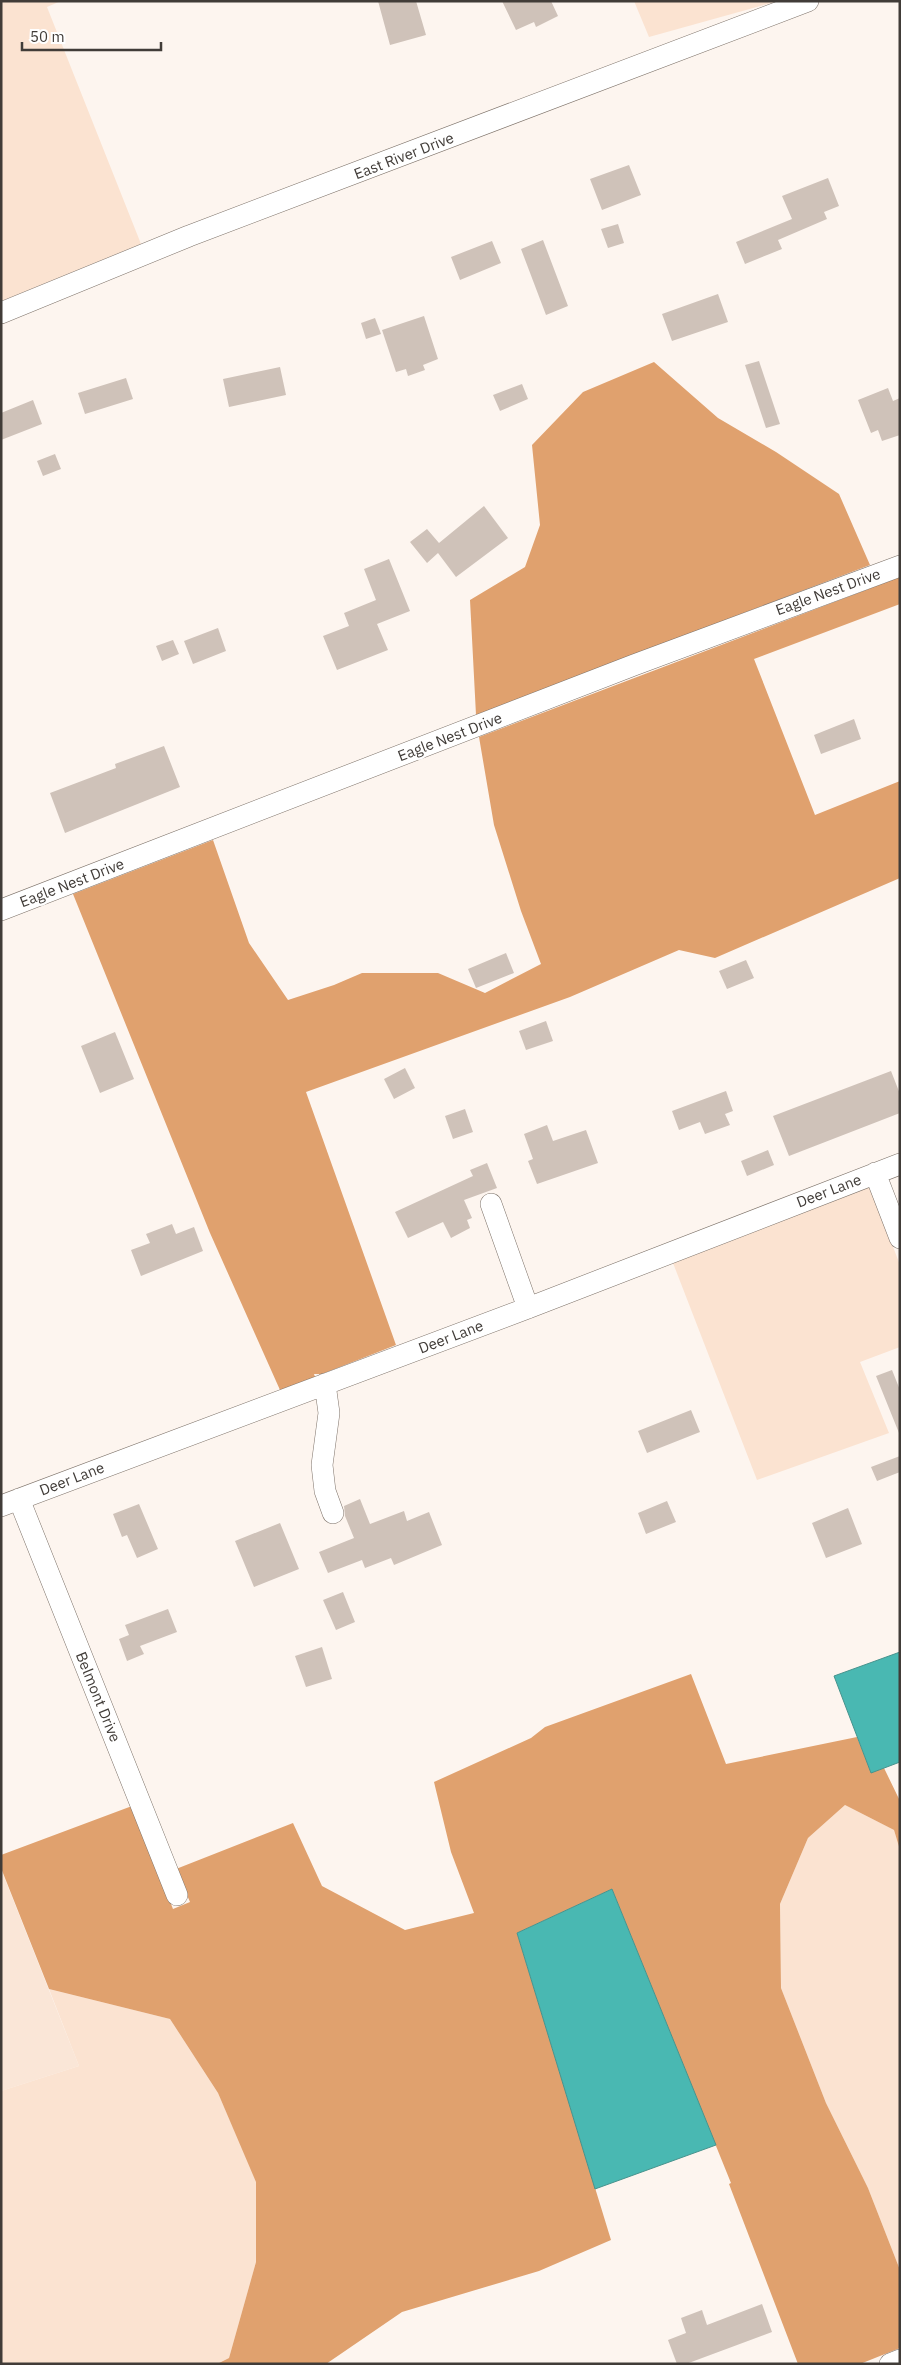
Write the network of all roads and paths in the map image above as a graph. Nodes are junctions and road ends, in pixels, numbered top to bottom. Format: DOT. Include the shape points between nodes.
graph roads {
  1 [pos="808,1"];
  2 [pos="1,313"];
  3 [pos="900,566"];
  4 [pos="1,910"];
  5 [pos="900,1164"];
  6 [pos="875,1173"];
  7 [pos="491,1204"];
  8 [pos="900,1238"];
  9 [pos="528,1308"];
  10 [pos="325,1384"];
  11 [pos="10,1503"];
  12 [pos="333,1514"];
  13 [pos="177,1896"];
  14 [pos="900,2360"];
  15 [pos="890,2364"];
  1 -- 2 [label="street, East River Drive" via="189,236"];
  3 -- 4 [label="street, Eagle Nest Drive"];
  5 -- 6 [label="street, Deer Lane"];
  6 -- 8 [label="street"];
  6 -- 9 [label="street, Deer Lane"];
  7 -- 9 [label="street"];
  9 -- 10 [label="street, Deer Lane"];
  10 -- 11 [label="street, Deer Lane"];
  10 -- 12 [label="street" via="330,1413 322,1465"];
  11 -- 13 [label="street, Belmont Drive"];
  14 -- 15 [label="street"];
}
